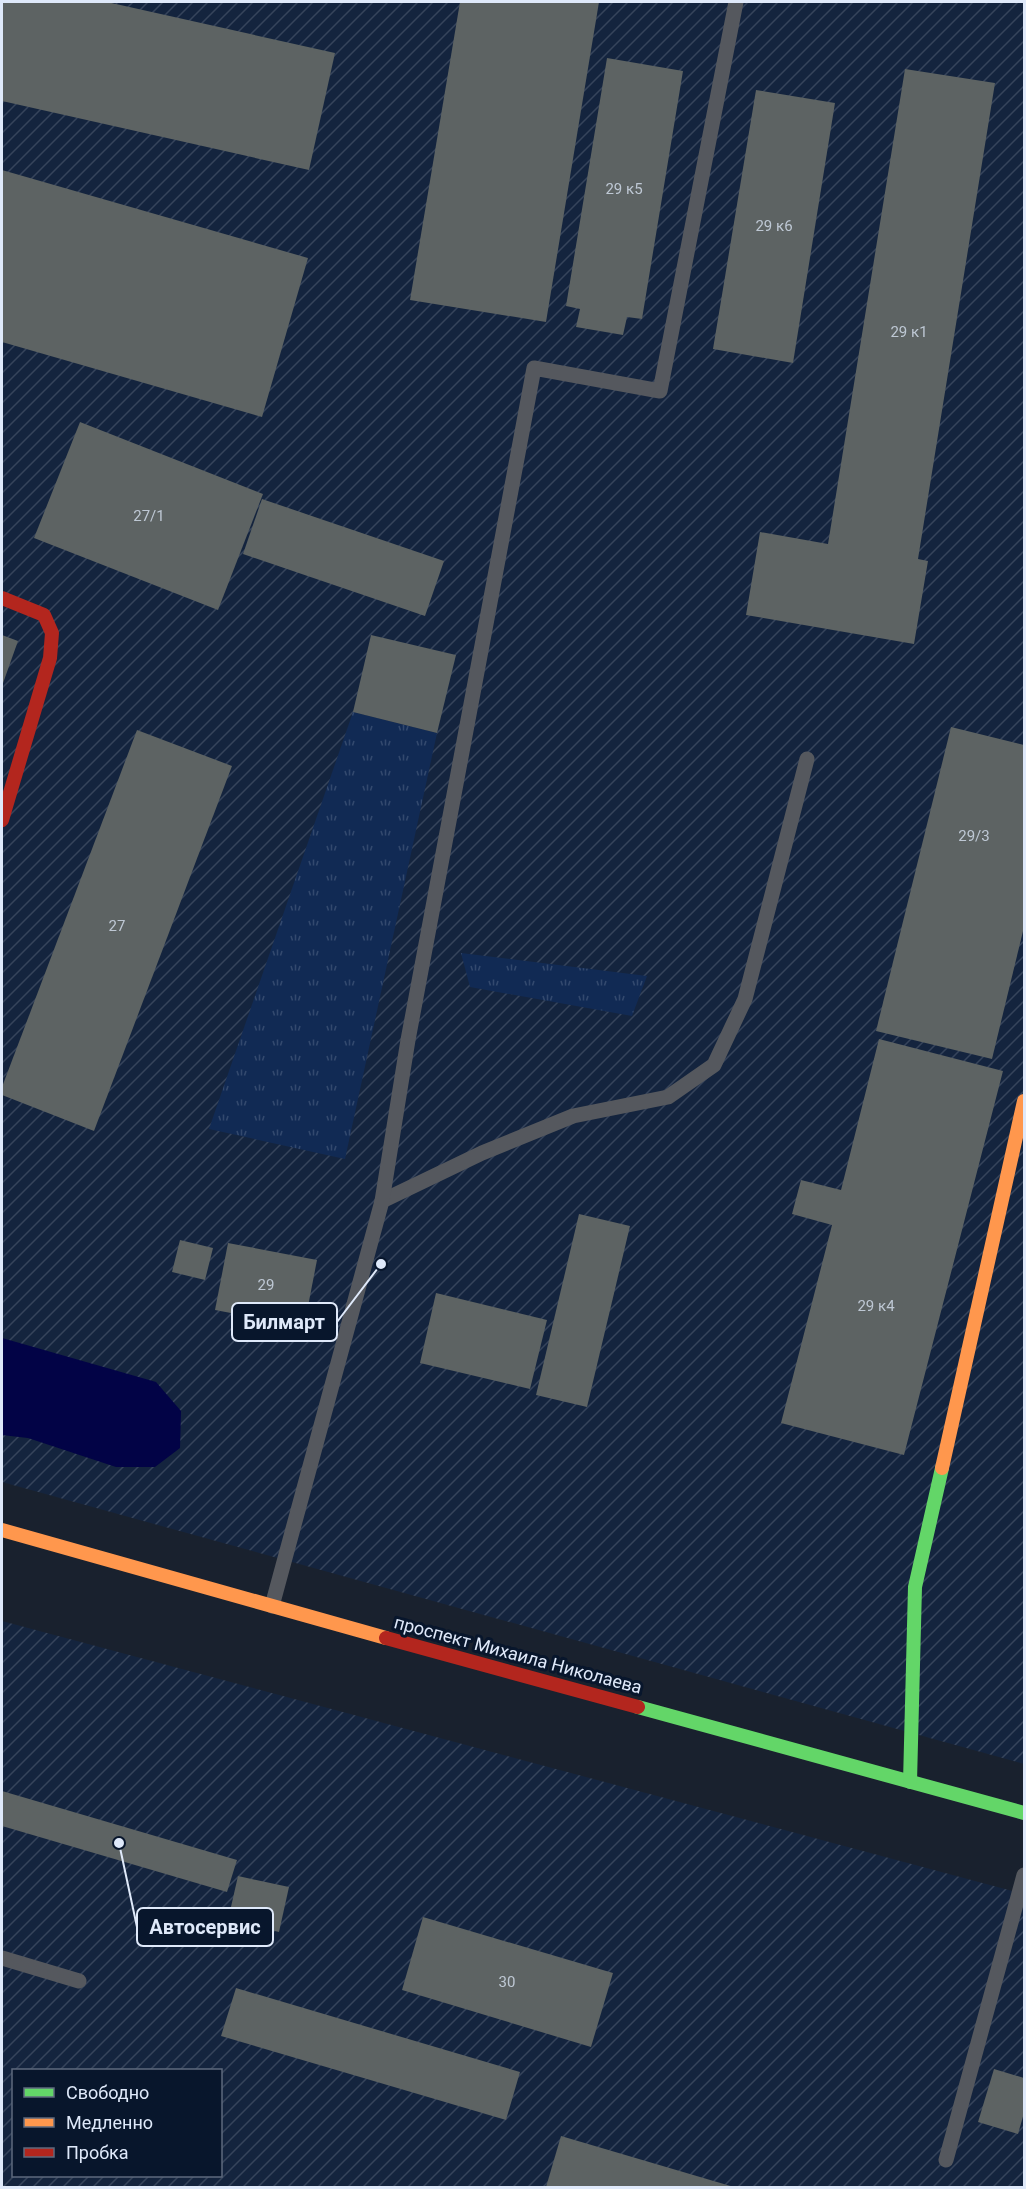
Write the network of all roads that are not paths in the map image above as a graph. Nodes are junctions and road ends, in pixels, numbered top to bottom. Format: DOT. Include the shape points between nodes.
graph roads {
  1 [pos="736,2"];
  2 [pos="2,598"];
  3 [pos="807,759"];
  4 [pos="2,820"];
  5 [pos="1024,1101"];
  6 [pos="382,1201"];
  7 [pos="2,1530"];
  8 [pos="272,1606"];
  9 [pos="910,1782"];
  10 [pos="1024,1813"];
  11 [pos="1024,1875"];
  12 [pos="2,1958"];
  13 [pos="79,1981"];
  14 [pos="946,2160"];
  1 -- 6 [label="lane" via="660,391 534,368 410,1028"];
  2 -- 4 [label="main road" via="44,615 52,633 50,658"];
  3 -- 6 [label="lane" via="745,999 714,1065 668,1097 573,1116 482,1153"];
  5 -- 9 [label="main road" via="915,1587"];
  6 -- 8 [label="lane"];
  7 -- 8 [label="main road, проспект Михаила Николаева"];
  8 -- 9 [label="main road, проспект Михаила Николаева"];
  9 -- 10 [label="main road, проспект Михаила Николаева"];
  11 -- 14 [label="lane"];
  12 -- 13 [label="lane"];
}
